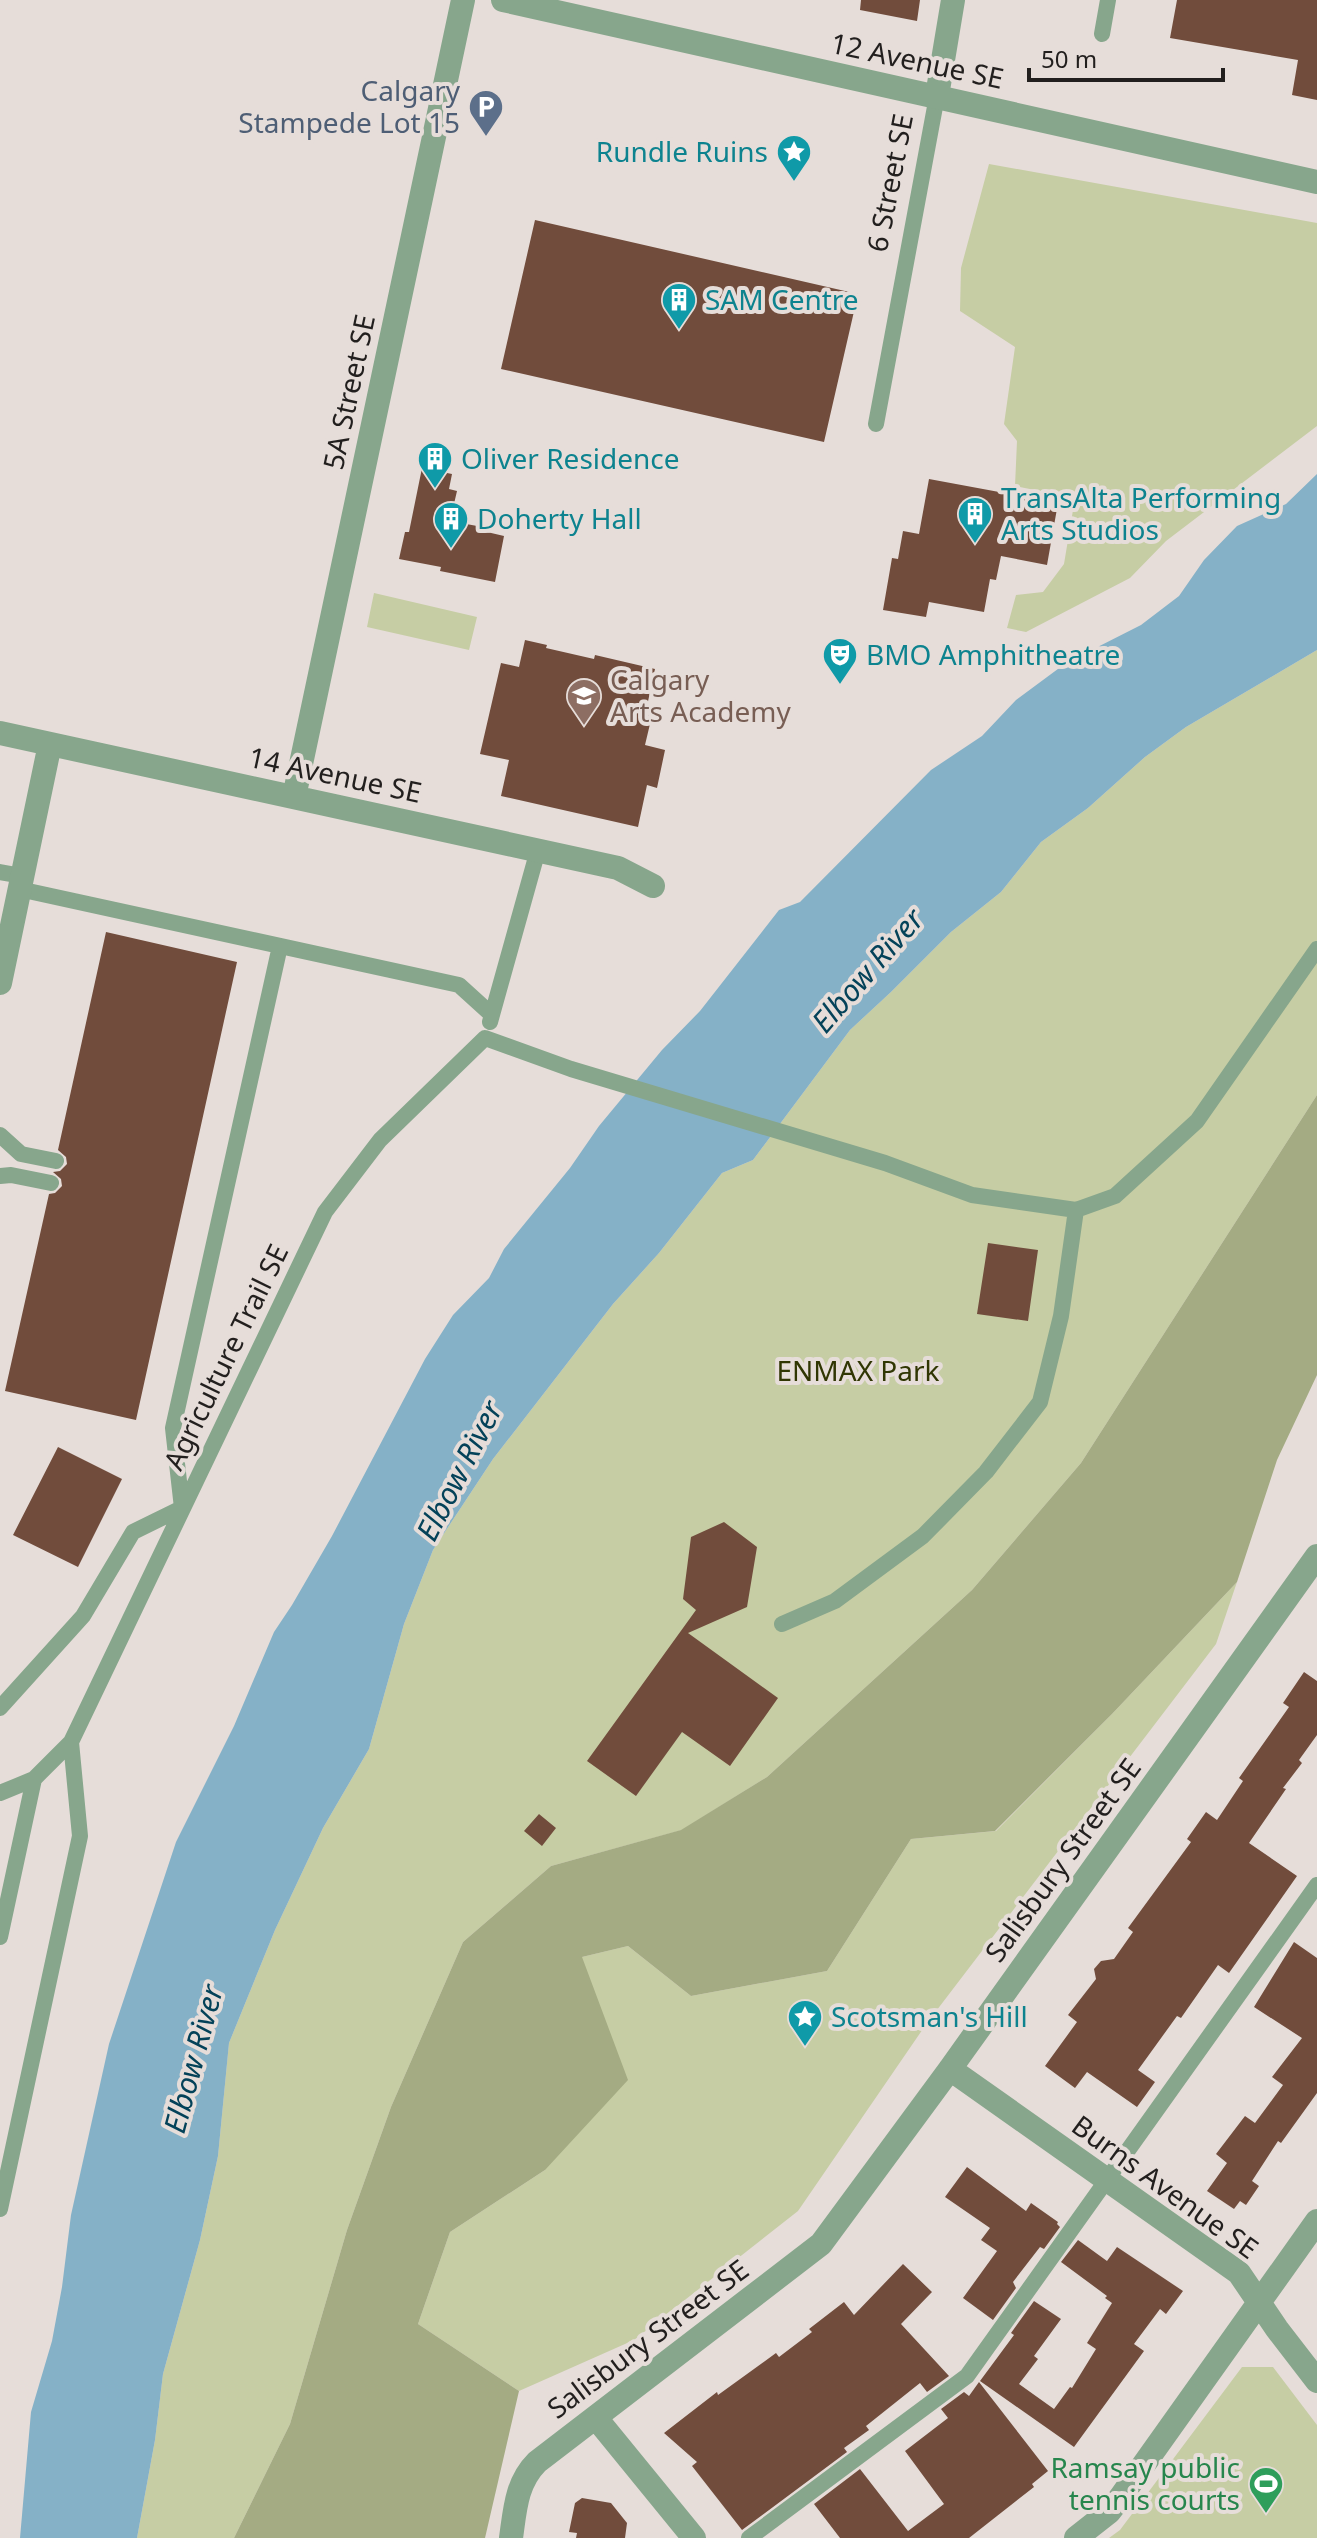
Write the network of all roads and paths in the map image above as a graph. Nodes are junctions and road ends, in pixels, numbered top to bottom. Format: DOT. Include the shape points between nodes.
graph roads {
  1 [pos="463,0"];
  2 [pos="503,0"];
  3 [pos="953,0"];
  4 [pos="1108,0"];
  5 [pos="1102,34"];
  6 [pos="937,96"];
  7 [pos="1317,182"];
  8 [pos="876,424"];
  9 [pos="0,733"];
  10 [pos="50,744"];
  11 [pos="294,797"];
  12 [pos="538,850"];
  13 [pos="12,886"];
  14 [pos="653,886"];
  15 [pos="280,946"];
  16 [pos="1317,949"];
  17 [pos="0,983"];
  18 [pos="492,1015"];
  19 [pos="485,1038"];
  20 [pos="0,1135"];
  21 [pos="56,1161"];
  22 [pos="0,1176"];
  23 [pos="51,1183"];
  24 [pos="1076,1210"];
  25 [pos="182,1508"];
  26 [pos="1317,1556"];
  27 [pos="782,1624"];
  28 [pos="0,1708"];
  29 [pos="71,1742"];
  30 [pos="34,1779"];
  31 [pos="0,1793"];
  32 [pos="1317,1885"];
  33 [pos="2,1913"];
  34 [pos="0,1937"];
  35 [pos="950,2069"];
  36 [pos="1108,2181"];
  37 [pos="0,2209"];
  38 [pos="1317,2221"];
  39 [pos="1259,2302"];
  40 [pos="1317,2381"];
  41 [pos="596,2418"];
  42 [pos="511,2538"];
  43 [pos="694,2538"];
  44 [pos="749,2538"];
  45 [pos="1076,2538"];
  1 -- 11 [label="street, 5A Street SE"];
  2 -- 6 [label="street, 12 Avenue SE"];
  3 -- 6 [label="street, 6 Street SE"];
  4 -- 5 [label="lane"];
  6 -- 7 [label="street, 12 Avenue SE"];
  6 -- 8 [label="lane, 6 Street SE"];
  9 -- 10 [label="street, 14 Avenue SE"];
  10 -- 11 [label="street, 14 Avenue SE"];
  10 -- 13 [label="street"];
  11 -- 12 [label="street, 14 Avenue SE"];
  12 -- 14 [label="street, 14 Avenue SE" via="618,868"];
  12 -- 18 [label="lane"];
  13 -- 15 [label="lane"];
  13 -- 17 [label="street"];
  15 -- 18 [label="lane" via="459,985"];
  15 -- 25 [label="lane" via="173,1428"];
  16 -- 24 [label="lane" via="1197,1121 1115,1196"];
  18 -- 19 [label="lane"];
  19 -- 24 [label="lane" via="972,1195"];
  19 -- 25 [label="lane, Agriculture Trail SE" via="380,1140 325,1212"];
  20 -- 21 [label="lane" via="21,1154"];
  22 -- 23 [label="lane"];
  24 -- 27 [label="lane" via="1061,1316 1040,1402 986,1472 923,1536 835,1601"];
  25 -- 28 [label="lane" via="133,1532 83,1616"];
  25 -- 29 [label="lane, Agriculture Trail SE"];
  26 -- 35 [label="street, Salisbury Street SE"];
  29 -- 30 [label="lane, Agriculture Trail SE"];
  29 -- 37 [label="lane" via="80,1836"];
  30 -- 31 [label="lane, Agriculture Trail SE"];
  30 -- 33 [label="lane"];
  32 -- 36 [label="lane"];
  33 -- 34 [label="lane"];
  35 -- 36 [label="street, Burns Avenue SE"];
  35 -- 41 [label="street, Salisbury Street SE" via="821,2244"];
  36 -- 39 [label="street, Burns Avenue SE" via="1239,2273"];
  36 -- 44 [label="lane" via="967,2376"];
  38 -- 39 [label="street"];
  39 -- 40 [label="street, Burns Avenue SE"];
  39 -- 45 [label="street" via="1120,2498"];
  41 -- 42 [label="street, Salisbury Street SE" via="525,2473"];
  41 -- 43 [label="street"];
}
